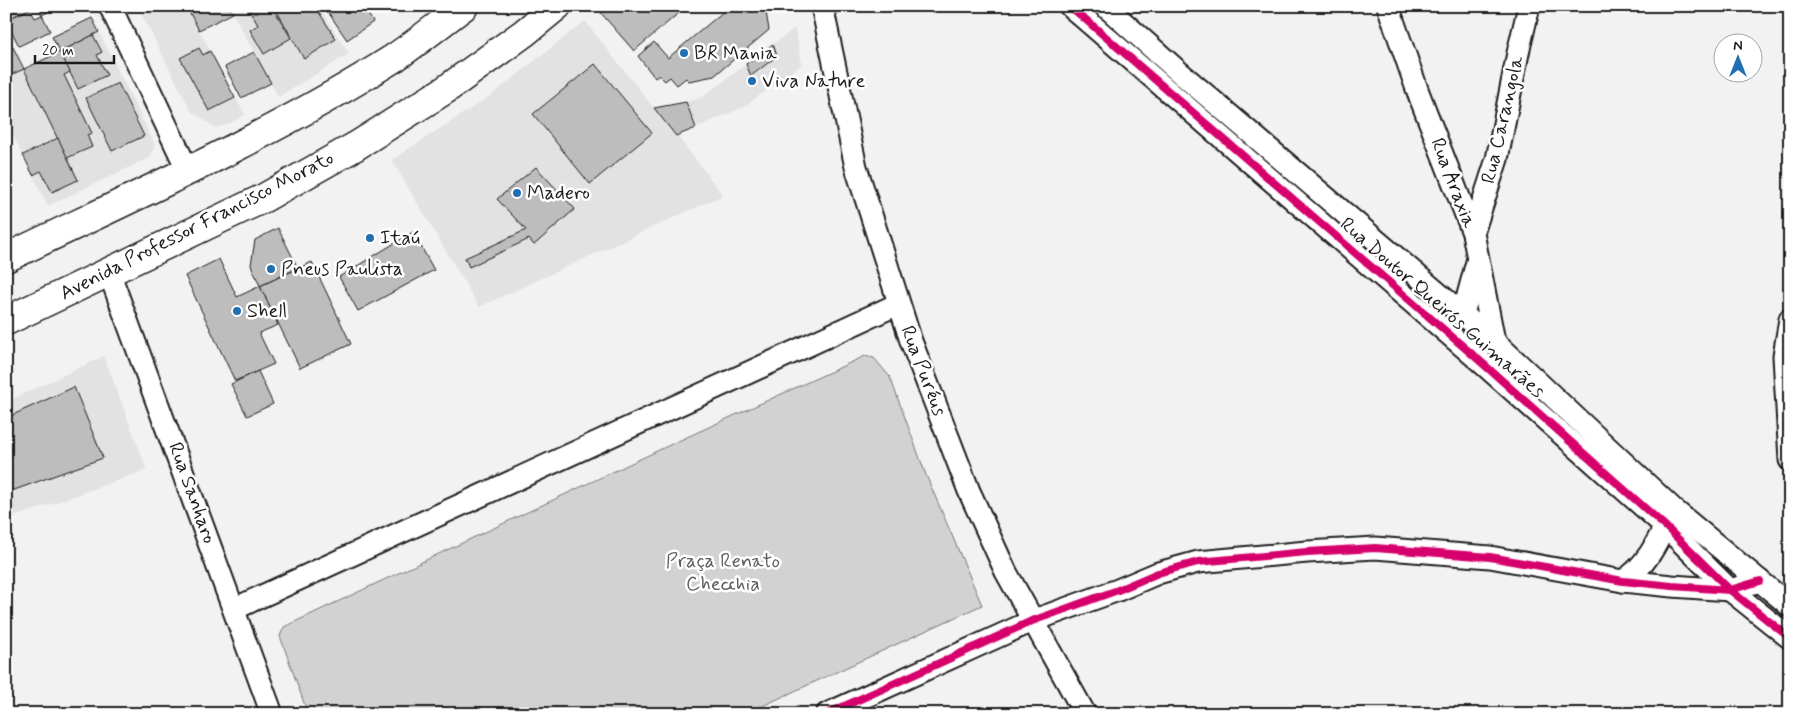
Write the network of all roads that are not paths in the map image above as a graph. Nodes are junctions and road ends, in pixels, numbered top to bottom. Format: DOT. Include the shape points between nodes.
graph roads {
  1 [pos="110,6"];
  2 [pos="464,6"];
  3 [pos="557,6"];
  4 [pos="822,6"];
  5 [pos="1070,6"];
  6 [pos="1105,6"];
  7 [pos="1388,6"];
  8 [pos="1529,6"];
  9 [pos="188,171"];
  10 [pos="1473,233"];
  11 [pos="1478,257"];
  12 [pos="6,258"];
  13 [pos="109,272"];
  14 [pos="898,304"];
  15 [pos="1463,314"];
  16 [pos="1790,320"];
  17 [pos="6,321"];
  18 [pos="1494,341"];
  19 [pos="1480,361"];
  20 [pos="1790,460"];
  21 [pos="1669,518"];
  22 [pos="1623,581"];
  23 [pos="1760,581"];
  24 [pos="1730,590"];
  25 [pos="1790,606"];
  26 [pos="234,609"];
  27 [pos="1032,622"];
  28 [pos="1790,638"];
  29 [pos="272,714"];
  30 [pos="827,714"];
  31 [pos="1085,714"];
  1 -- 9 [label="street"];
  2 -- 9 [label="highway" via="395,57 321,102"];
  3 -- 13 [label="highway, Avenida Professor Francisco Morato" via="445,90 363,142 264,198"];
  4 -- 14 [label="street, Rua Puréus" via="856,167"];
  5 -- 19 [label="street, Rua Doutor Queirós Guimarães"];
  6 -- 15 [label="street, Rua Doutor Queirós Guimarães"];
  7 -- 10 [label="street, Rua Araxia"];
  8 -- 10 [label="street, Rua Carangola" via="1497,159"];
  9 -- 12 [label="highway"];
  10 -- 11 [label="street, Rua Araxia"];
  11 -- 15 [label="street"];
  11 -- 18 [label="street, Rua Araxia"];
  13 -- 17 [label="highway, Avenida Professor Francisco Morato"];
  13 -- 26 [label="street, Rua Sanharo"];
  14 -- 26 [label="street"];
  14 -- 27 [label="street, Rua Puréus" via="969,491"];
  15 -- 18 [label="street, Rua Doutor Queirós Guimarães"];
  16 -- 20 [label="street" via="1784,356"];
  18 -- 19 [label="street"];
  18 -- 21 [label="street, Rua Doutor Queirós Guimarães"];
  19 -- 21 [label="street, Rua Doutor Queirós Guimarães"];
  21 -- 22 [label="street" via="1644,563"];
  21 -- 23 [label="street, Rua Doutor Queirós Guimarães"];
  21 -- 24 [label="street, Rua Doutor Queirós Guimarães"];
  22 -- 24 [label="street"];
  22 -- 27 [label="street" via="1490,557 1375,548 1298,553 1198,562 1158,573"];
  23 -- 24 [label="street"];
  23 -- 25 [label="street, Rua Doutor Queirós Guimarães"];
  24 -- 28 [label="street, Rua Doutor Queirós Guimarães"];
  26 -- 29 [label="street, Rua Sanharo"];
  27 -- 30 [label="street"];
  27 -- 31 [label="street, Rua Puréus"];
}
